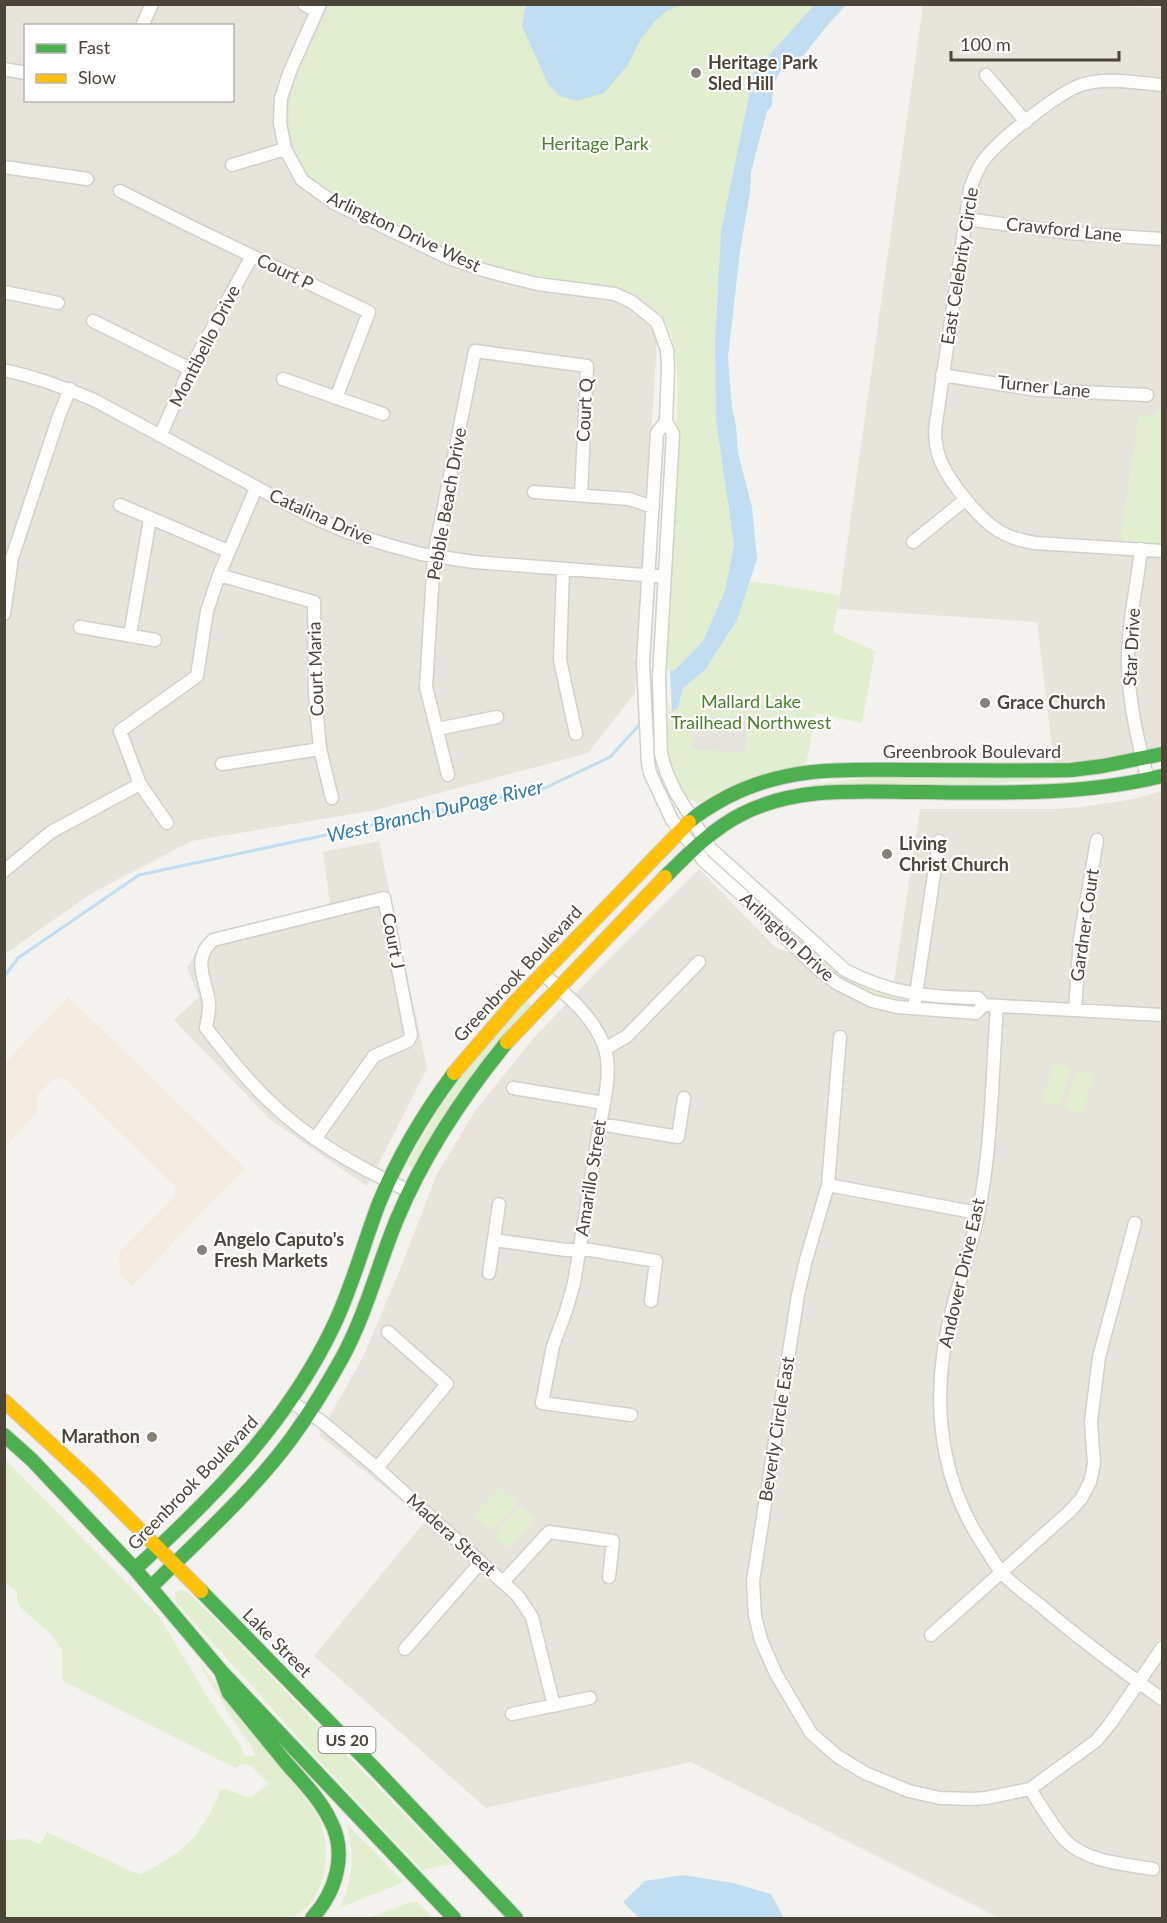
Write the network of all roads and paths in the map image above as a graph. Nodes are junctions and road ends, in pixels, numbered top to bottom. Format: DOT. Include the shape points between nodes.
graph roads {
  1 [pos="152,4"];
  2 [pos="304,4"];
  3 [pos="318,8"];
  4 [pos="143,24"];
  5 [pos="4,69"];
  6 [pos="24,73"];
  7 [pos="986,75"];
  8 [pos="1162,85"];
  9 [pos="1026,122"];
  10 [pos="285,149"];
  11 [pos="232,165"];
  12 [pos="4,166"];
  13 [pos="87,179"];
  14 [pos="120,191"];
  15 [pos="966,219"];
  16 [pos="1162,239"];
  17 [pos="252,256"];
  18 [pos="4,292"];
  19 [pos="58,303"];
  20 [pos="93,321"];
  21 [pos="475,351"];
  22 [pos="190,369"];
  23 [pos="4,370"];
  24 [pos="942,375"];
  25 [pos="283,379"];
  26 [pos="69,389"];
  27 [pos="1147,395"];
  28 [pos="336,398"];
  29 [pos="382,414"];
  30 [pos="666,422"];
  31 [pos="160,436"];
  32 [pos="256,488"];
  33 [pos="534,492"];
  34 [pos="581,495"];
  35 [pos="966,499"];
  36 [pos="120,505"];
  37 [pos="653,507"];
  38 [pos="150,519"];
  39 [pos="913,542"];
  40 [pos="1141,549"];
  41 [pos="1162,551"];
  42 [pos="228,552"];
  43 [pos="435,556"];
  44 [pos="8,557"];
  45 [pos="563,569"];
  46 [pos="219,574"];
  47 [pos="649,576"];
  48 [pos="664,577"];
  49 [pos="4,614"];
  50 [pos="80,627"];
  51 [pos="130,635"];
  52 [pos="155,640"];
  53 [pos="497,717"];
  54 [pos="437,729"];
  55 [pos="576,734"];
  56 [pos="320,749"];
  57 [pos="1162,754"];
  58 [pos="1143,759"];
  59 [pos="222,764"];
  60 [pos="448,775"];
  61 [pos="1162,776"];
  62 [pos="1148,780"];
  63 [pos="140,784"];
  64 [pos="332,798"];
  65 [pos="692,820"];
  66 [pos="167,823"];
  67 [pos="680,831"];
  68 [pos="704,838"];
  69 [pos="1097,840"];
  70 [pos="939,841"];
  71 [pos="693,848"];
  72 [pos="4,871"];
  73 [pos="699,962"];
  74 [pos="542,973"];
  75 [pos="558,988"];
  76 [pos="916,993"];
  77 [pos="984,1005"];
  78 [pos="997,1006"];
  79 [pos="914,1008"];
  80 [pos="1075,1010"];
  81 [pos="1162,1015"];
  82 [pos="840,1037"];
  83 [pos="605,1049"];
  84 [pos="513,1088"];
  85 [pos="684,1098"];
  86 [pos="604,1103"];
  87 [pos="600,1124"];
  88 [pos="315,1139"];
  89 [pos="389,1182"];
  90 [pos="828,1185"];
  91 [pos="409,1191"];
  92 [pos="500,1204"];
  93 [pos="978,1213"];
  94 [pos="1135,1223"];
  95 [pos="494,1240"];
  96 [pos="580,1250"];
  97 [pos="489,1273"];
  98 [pos="651,1300"];
  99 [pos="388,1332"];
  100 [pos="4,1401"];
  101 [pos="291,1402"];
  102 [pos="309,1413"];
  103 [pos="631,1416"];
  104 [pos="4,1435"];
  105 [pos="377,1468"];
  106 [pos="159,1548"];
  107 [pos="481,1562"];
  108 [pos="174,1564"];
  109 [pos="135,1569"];
  110 [pos="1001,1572"];
  111 [pos="609,1577"];
  112 [pos="503,1582"];
  113 [pos="151,1587"];
  114 [pos="931,1635"];
  115 [pos="1162,1648"];
  116 [pos="405,1649"];
  117 [pos="221,1671"];
  118 [pos="1139,1683"];
  119 [pos="590,1698"];
  120 [pos="1162,1699"];
  121 [pos="554,1706"];
  122 [pos="512,1714"];
  123 [pos="1030,1789"];
  124 [pos="1153,1869"];
  125 [pos="312,1918"];
  126 [pos="454,1918"];
  127 [pos="516,1918"];
  1 -- 4 [label="street"];
  2 -- 3 [label="street"];
  3 -- 10 [label="street, Arlington Drive West" via="281,98"];
  5 -- 6 [label="street"];
  7 -- 9 [label="street"];
  8 -- 9 [label="street, East Celebrity Circle" via="1103,81 1083,84 1064,93"];
  9 -- 15 [label="street, East Celebrity Circle" via="986,158 974,176"];
  10 -- 11 [label="street"];
  10 -- 30 [label="street, Arlington Drive West" via="302,180 327,198 449,258 517,279 615,294 632,302 657,322 667,350"];
  12 -- 13 [label="street"];
  14 -- 17 [label="street, Court P"];
  15 -- 16 [label="street, Crawford Lane" via="1069,233"];
  15 -- 24 [label="street, East Celebrity Circle"];
  17 -- 22 [label="street, Montibello Drive"];
  17 -- 28 [label="street, Court P" via="369,312"];
  18 -- 19 [label="street"];
  20 -- 22 [label="street"];
  21 -- 34 [label="street, Court Q" via="587,366"];
  21 -- 43 [label="street, Pebble Beach Drive"];
  22 -- 31 [label="street, Montibello Drive"];
  23 -- 26 [label="street, Catalina Drive"];
  24 -- 27 [label="street, Turner Lane" via="1037,390"];
  24 -- 35 [label="street, East Celebrity Circle" via="937,449 946,471"];
  25 -- 28 [label="street"];
  26 -- 31 [label="street, Catalina Drive"];
  26 -- 44 [label="street"];
  28 -- 29 [label="street"];
  30 -- 37 [label="street, Arlington Drive West" via="657,433"];
  30 -- 48 [label="street, Arlington Drive West" via="673,434"];
  31 -- 32 [label="street, Catalina Drive"];
  32 -- 42 [label="street"];
  32 -- 43 [label="street, Catalina Drive" via="347,532"];
  33 -- 34 [label="street"];
  34 -- 37 [label="street" via="628,499"];
  35 -- 39 [label="street"];
  35 -- 40 [label="street, East Celebrity Circle" via="991,526 1020,541"];
  36 -- 38 [label="street"];
  37 -- 47 [label="street, Arlington Drive West"];
  38 -- 42 [label="street"];
  38 -- 51 [label="street"];
  40 -- 41 [label="street, East Celebrity Circle"];
  40 -- 58 [label="street, Star Drive" via="1128,663 1131,704"];
  42 -- 46 [label="street"];
  43 -- 45 [label="street, Catalina Drive"];
  43 -- 54 [label="street, Pebble Beach Drive" via="426,687"];
  44 -- 49 [label="street"];
  45 -- 47 [label="street, Catalina Drive"];
  45 -- 55 [label="street" via="560,660"];
  46 -- 56 [label="street, Court Maria" via="314,602"];
  46 -- 63 [label="street" via="207,611 197,676 120,731"];
  47 -- 48 [label="street, Catalina Drive"];
  47 -- 67 [label="street, Arlington Drive West" via="643,663 646,743 650,773"];
  48 -- 65 [label="street, Arlington Drive West" via="659,677 662,754 666,771"];
  50 -- 51 [label="street"];
  51 -- 52 [label="street"];
  53 -- 54 [label="street"];
  54 -- 60 [label="street, Pebble Beach Drive"];
  56 -- 59 [label="street"];
  56 -- 64 [label="street, Court Maria"];
  57 -- 58 [label="main road, Greenbrook Boulevard"];
  58 -- 62 [label="street, Star Drive"];
  58 -- 65 [label="main road, Greenbrook Boulevard" via="1071,770 803,772 737,792"];
  61 -- 62 [label="main road, Greenbrook Boulevard"];
  62 -- 68 [label="main road, Greenbrook Boulevard" via="1074,791 809,793 752,809"];
  63 -- 66 [label="street"];
  63 -- 72 [label="street" via="51,832"];
  65 -- 67 [label="main road, Greenbrook Boulevard"];
  65 -- 68 [label="street, Arlington Drive"];
  67 -- 71 [label="street, Arlington Drive"];
  67 -- 74 [label="main road, Greenbrook Boulevard"];
  68 -- 71 [label="main road, Greenbrook Boulevard"];
  68 -- 76 [label="street, Arlington Drive" via="711,849 845,970 883,987"];
  69 -- 80 [label="street, Gardner Court" via="1080,938"];
  70 -- 76 [label="street"];
  71 -- 75 [label="main road, Greenbrook Boulevard"];
  71 -- 79 [label="street, Arlington Drive" via="820,971 872,1001"];
  73 -- 83 [label="street" via="627,1036"];
  74 -- 75 [label="street, Amarillo Street"];
  74 -- 89 [label="main road, Greenbrook Boulevard" via="465,1057 426,1113"];
  75 -- 83 [label="street, Amarillo Street" via="598,1030"];
  75 -- 91 [label="main road, Greenbrook Boulevard" via="475,1081 432,1146"];
  76 -- 77 [label="street, Arlington Drive" via="978,998"];
  76 -- 79 [label="street"];
  77 -- 78 [label="street, Arlington Drive"];
  77 -- 79 [label="street, Arlington Drive" via="976,1013"];
  78 -- 80 [label="street, Arlington Drive"];
  78 -- 93 [label="street, Andover Drive East"];
  80 -- 81 [label="street, Arlington Drive"];
  82 -- 90 [label="street, Beverly Circle East"];
  83 -- 86 [label="street, Amarillo Street" via="608,1070"];
  84 -- 86 [label="street"];
  85 -- 87 [label="street" via="678,1137"];
  86 -- 87 [label="street, Amarillo Street"];
  87 -- 96 [label="street, Amarillo Street"];
  88 -- 88 [label="street, Court J" via="374,1056 408,1041 411,1035 384,898 213,940 204,948 200,963 209,1005 206,1028 267,1100"];
  88 -- 89 [label="street"];
  89 -- 91 [label="street"];
  89 -- 101 [label="main road, Greenbrook Boulevard" via="340,1312"];
  90 -- 93 [label="street"];
  90 -- 123 [label="street, Beverly Circle East" via="798,1295 753,1581 757,1626 776,1674 811,1734 865,1773 909,1791 940,1798 986,1798"];
  91 -- 102 [label="main road, Greenbrook Boulevard" via="360,1320"];
  92 -- 95 [label="street"];
  93 -- 110 [label="street, Andover Drive East" via="945,1343 940,1387 941,1433 958,1500"];
  94 -- 110 [label="street" via="1099,1357 1091,1422 1094,1464 1090,1482 1069,1512"];
  95 -- 96 [label="street"];
  95 -- 97 [label="street"];
  96 -- 98 [label="street" via="656,1261"];
  96 -- 103 [label="street, Amarillo Street" via="567,1311 553,1346 542,1403"];
  99 -- 105 [label="street" via="447,1384"];
  100 -- 106 [label="main road, Lake Street / US 20"];
  101 -- 102 [label="street, Madera Street"];
  101 -- 106 [label="main road, Greenbrook Boulevard" via="247,1459"];
  102 -- 105 [label="street, Madera Street"];
  102 -- 108 [label="main road, Greenbrook Boulevard" via="259,1478"];
  104 -- 109 [label="main road, US 20"];
  105 -- 107 [label="street, Madera Street"];
  106 -- 108 [label="main road, Lake Street / US 20"];
  106 -- 109 [label="main road, Greenbrook Boulevard"];
  107 -- 112 [label="street, Madera Street"];
  107 -- 116 [label="street"];
  108 -- 113 [label="main road, Greenbrook Boulevard"];
  108 -- 127 [label="main road, Lake Street / US 20"];
  109 -- 113 [label="main road, US 20"];
  110 -- 114 [label="street"];
  110 -- 118 [label="street, Andover Drive East"];
  111 -- 112 [label="street" via="613,1541 549,1533"];
  112 -- 121 [label="street, Madera Street" via="532,1617"];
  113 -- 117 [label="main road, US 20"];
  115 -- 118 [label="street"];
  117 -- 125 [label="main road" via="229,1693 331,1821 339,1861 336,1879 328,1899"];
  117 -- 126 [label="main road, US 20"];
  118 -- 120 [label="street, Andover Drive East"];
  118 -- 123 [label="street" via="1096,1741"];
  119 -- 121 [label="street"];
  121 -- 122 [label="street"];
  123 -- 124 [label="street" via="1065,1839 1077,1849 1114,1863"];
}
